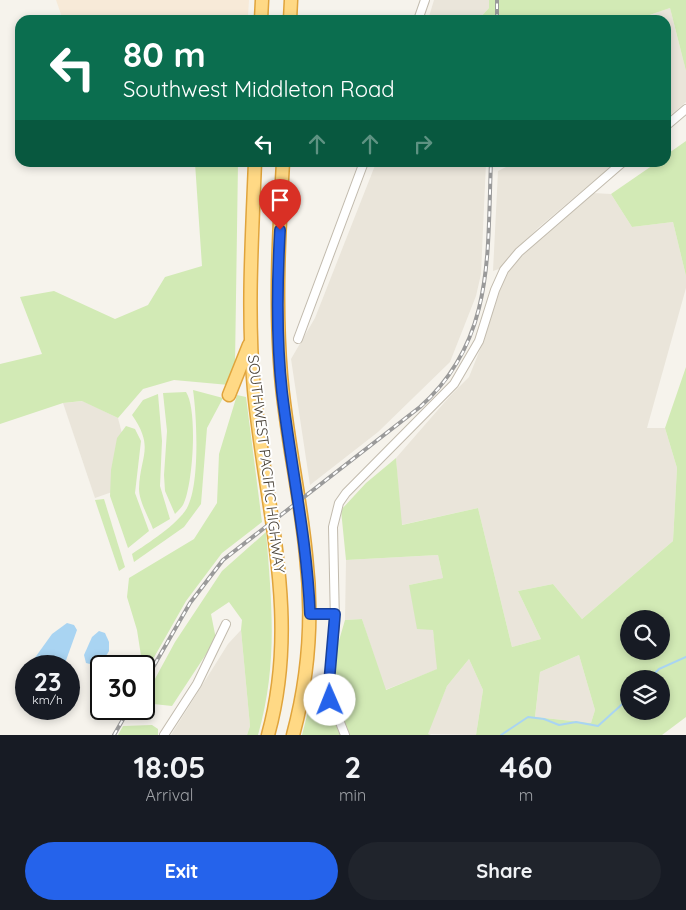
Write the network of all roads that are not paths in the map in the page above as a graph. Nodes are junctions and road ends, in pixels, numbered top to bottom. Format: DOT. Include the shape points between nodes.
graph roads {
  1 [pos="262,0"];
  2 [pos="290,0"];
  3 [pos="425,0"];
  4 [pos="261,15"];
  5 [pos="290,15"];
  6 [pos="420,15"];
  7 [pos="686,109"];
  8 [pos="671,122"];
  9 [pos="255,167"];
  10 [pos="283,167"];
  11 [pos="362,167"];
  12 [pos="617,167"];
  13 [pos="298,339"];
  14 [pos="251,340"];
  15 [pos="229,395"];
  16 [pos="310,614"];
  17 [pos="335,614"];
  18 [pos="226,624"];
  19 [pos="164,735"];
  20 [pos="268,735"];
  21 [pos="293,735"];
  22 [pos="345,735"];
  1 -- 4 [label="highway"];
  2 -- 5 [label="highway"];
  3 -- 6 [label="street"];
  7 -- 8 [label="street"];
  9 -- 14 [label="highway, SOUTHWEST PACIFIC HIGHWAY"];
  10 -- 16 [label="highway, SOUTHWEST PACIFIC HIGHWAY" via="279,347 306,554"];
  11 -- 13 [label="street"];
  12 -- 17 [label="street" via="519,252 504,270 479,341 454,384 338,503 333,527"];
  14 -- 15 [label="highway"];
  14 -- 20 [label="highway, SOUTHWEST PACIFIC HIGHWAY" via="254,392 278,551 282,610 280,669"];
  16 -- 17 [label="street"];
  16 -- 21 [label="highway, SOUTHWEST PACIFIC HIGHWAY" via="304,684"];
  17 -- 22 [label="street" via="328,692"];
  18 -- 19 [label="street" via="197,684"];
}
